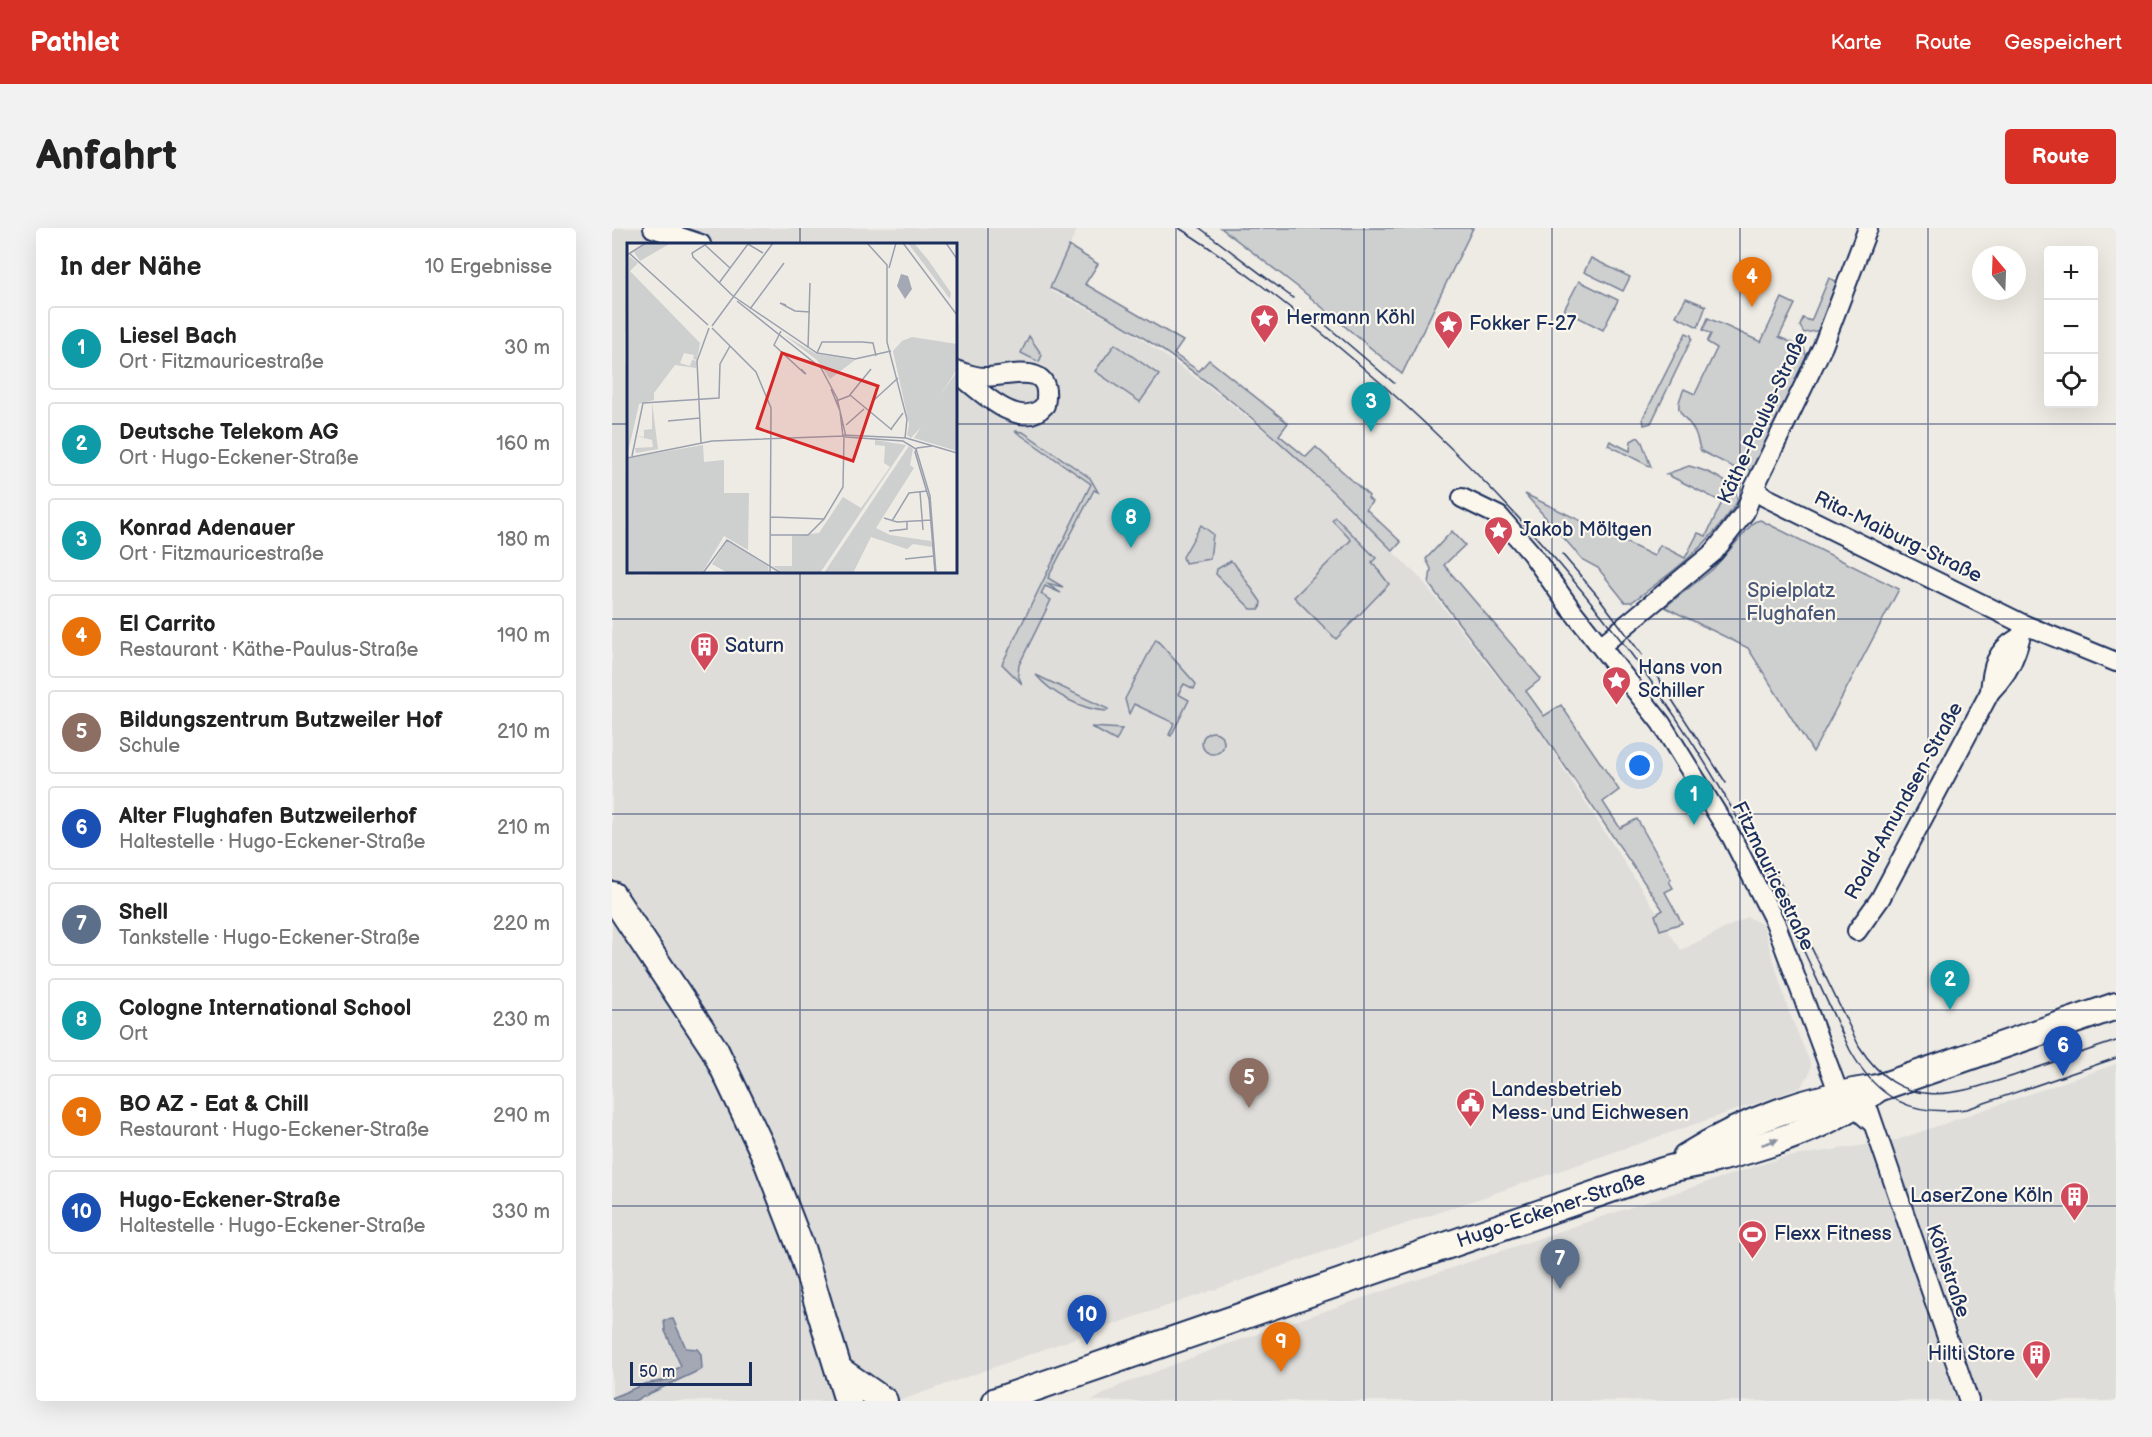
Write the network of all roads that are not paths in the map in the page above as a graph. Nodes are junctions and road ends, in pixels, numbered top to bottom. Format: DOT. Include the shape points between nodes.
graph roads {
  1 [pos="653,228"];
  2 [pos="1868,228"];
  3 [pos="697,243"];
  4 [pos="1754,488"];
  5 [pos="1462,498"];
  6 [pos="2021,632"];
  7 [pos="1602,645"];
  8 [pos="2116,662"];
  9 [pos="612,895"];
  10 [pos="1857,931"];
  11 [pos="2116,1006"];
  12 [pos="1841,1106"];
  13 [pos="1663,1171"];
  14 [pos="839,1370"];
  15 [pos="827,1401"];
  16 [pos="848,1401"];
  17 [pos="884,1401"];
  18 [pos="996,1401"];
  19 [pos="1969,1401"];
  1 -- 3 [label="street"];
  2 -- 4 [label="street, Käthe-Paulus-Straße" via="1823,346"];
  4 -- 6 [label="street, Rita-Maiburg-Straße"];
  4 -- 7 [label="street, Käthe-Paulus-Straße" via="1745,512 1714,552"];
  5 -- 7 [label="street, Fitzmauricestraße" via="1498,516"];
  6 -- 8 [label="street, Rita-Maiburg-Straße"];
  6 -- 10 [label="street, Roald-Amundsen-Straße" via="1996,658 1990,692 1880,899"];
  7 -- 12 [label="street, Fitzmauricestraße" via="1662,723 1731,836 1787,948"];
  9 -- 14 [label="main road" via="720,1060 764,1153 802,1251"];
  11 -- 12 [label="main road, Hugo-Eckener-Straße" via="1878,1088"];
  13 -- 12 [label="main road, Hugo-Eckener-Straße, one-way" via="1742,1152"];
  12 -- 13 [label="main road, Hugo-Eckener-Straße" via="1801,1105 1713,1142"];
  12 -- 19 [label="street, Köhlstraße" via="1893,1178"];
  13 -- 18 [label="main road, Hugo-Eckener-Straße"];
  14 -- 15 [label="main road"];
  14 -- 16 [label="main road"];
  14 -- 17 [label="main road"];
}
